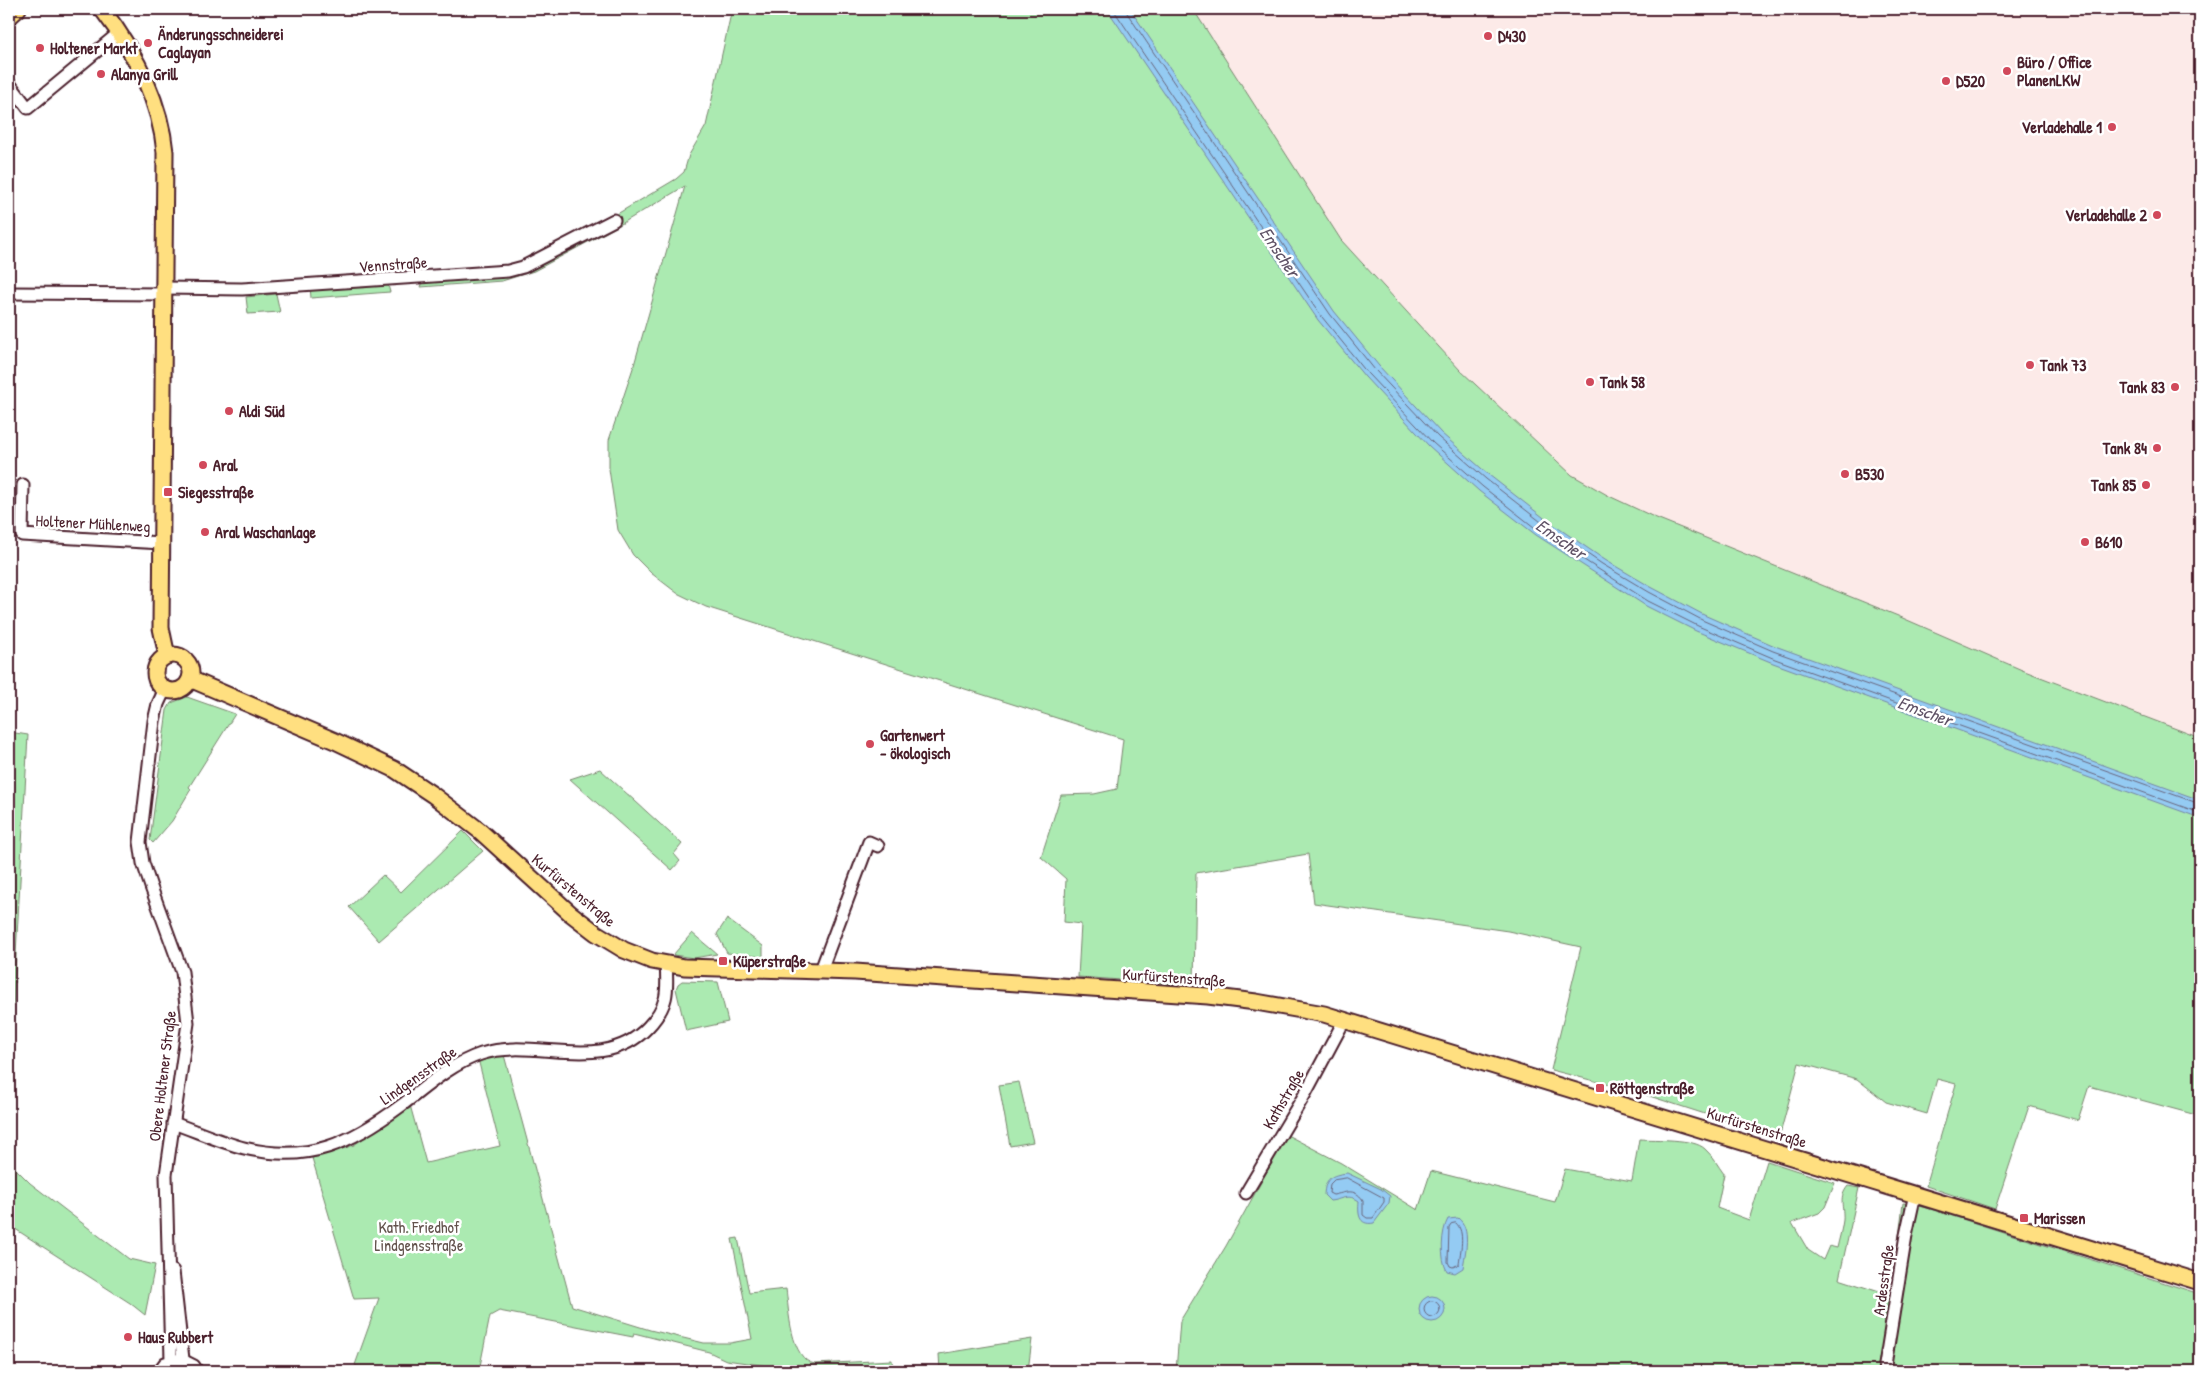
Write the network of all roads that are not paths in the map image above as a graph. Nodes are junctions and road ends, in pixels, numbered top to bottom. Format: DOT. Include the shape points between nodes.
graph roads {
  1 [pos="18,9"];
  2 [pos="102,9"];
  3 [pos="9,17"];
  4 [pos="120,32"];
  5 [pos="9,84"];
  6 [pos="614,220"];
  7 [pos="164,291"];
  8 [pos="9,293"];
  9 [pos="23,486"];
  10 [pos="162,543"];
  11 [pos="167,656"];
  12 [pos="190,679"];
  13 [pos="165,690"];
  14 [pos="878,846"];
  15 [pos="666,964"];
  16 [pos="822,970"];
  17 [pos="1345,1020"];
  18 [pos="173,1123"];
  19 [pos="1246,1193"];
  20 [pos="1915,1194"];
  21 [pos="167,1232"];
  22 [pos="2200,1282"];
  23 [pos="183,1359"];
  24 [pos="170,1360"];
  25 [pos="159,1371"];
  26 [pos="197,1371"];
  27 [pos="1884,1371"];
  1 -- 3 [label="main road"];
  2 -- 4 [label="main road"];
  4 -- 5 [label="street" via="28,108"];
  4 -- 7 [label="main road" via="140,65 164,144"];
  6 -- 7 [label="street, Vennstraße" via="508,271 242,289"];
  7 -- 8 [label="street, Vennstraße"];
  7 -- 10 [label="main road"];
  9 -- 10 [label="street, Holtener Mühlenweg" via="22,535"];
  10 -- 11 [label="main road" via="161,628"];
  11 -- 12 [label="main road" via="177,655 186,660 191,669"];
  11 -- 13 [label="main road" via="158,663 155,672 158,684"];
  12 -- 13 [label="main road" via="179,690"];
  12 -- 15 [label="main road, Kurfürstenstraße" via="336,741 394,770 480,831 596,933 624,950"];
  13 -- 18 [label="street, Obere Holtener Straße" via="154,721 140,842 143,863 182,972 186,996 188,1023"];
  14 -- 16 [label="street" via="869,842"];
  15 -- 16 [label="main road, Kurfürstenstraße"];
  15 -- 18 [label="street, Lindgensstraße" via="668,985 665,1002 652,1022 630,1040 594,1052 505,1048 474,1056 444,1072 355,1137 324,1148 299,1154 271,1154 243,1148"];
  16 -- 17 [label="main road, Kurfürstenstraße" via="1233,998"];
  17 -- 19 [label="street, Kathstraße"];
  17 -- 20 [label="main road, Kurfürstenstraße"];
  18 -- 21 [label="street, Obere Holtener Straße" via="166,1175"];
  20 -- 22 [label="main road, Kurfürstenstraße"];
  20 -- 27 [label="street, Ardesstraße"];
  21 -- 23 [label="street, Obere Holtener Straße"];
  21 -- 24 [label="street, Obere Holtener Straße"];
  23 -- 24 [label="street"];
  23 -- 26 [label="street"];
  24 -- 25 [label="street"];
}
